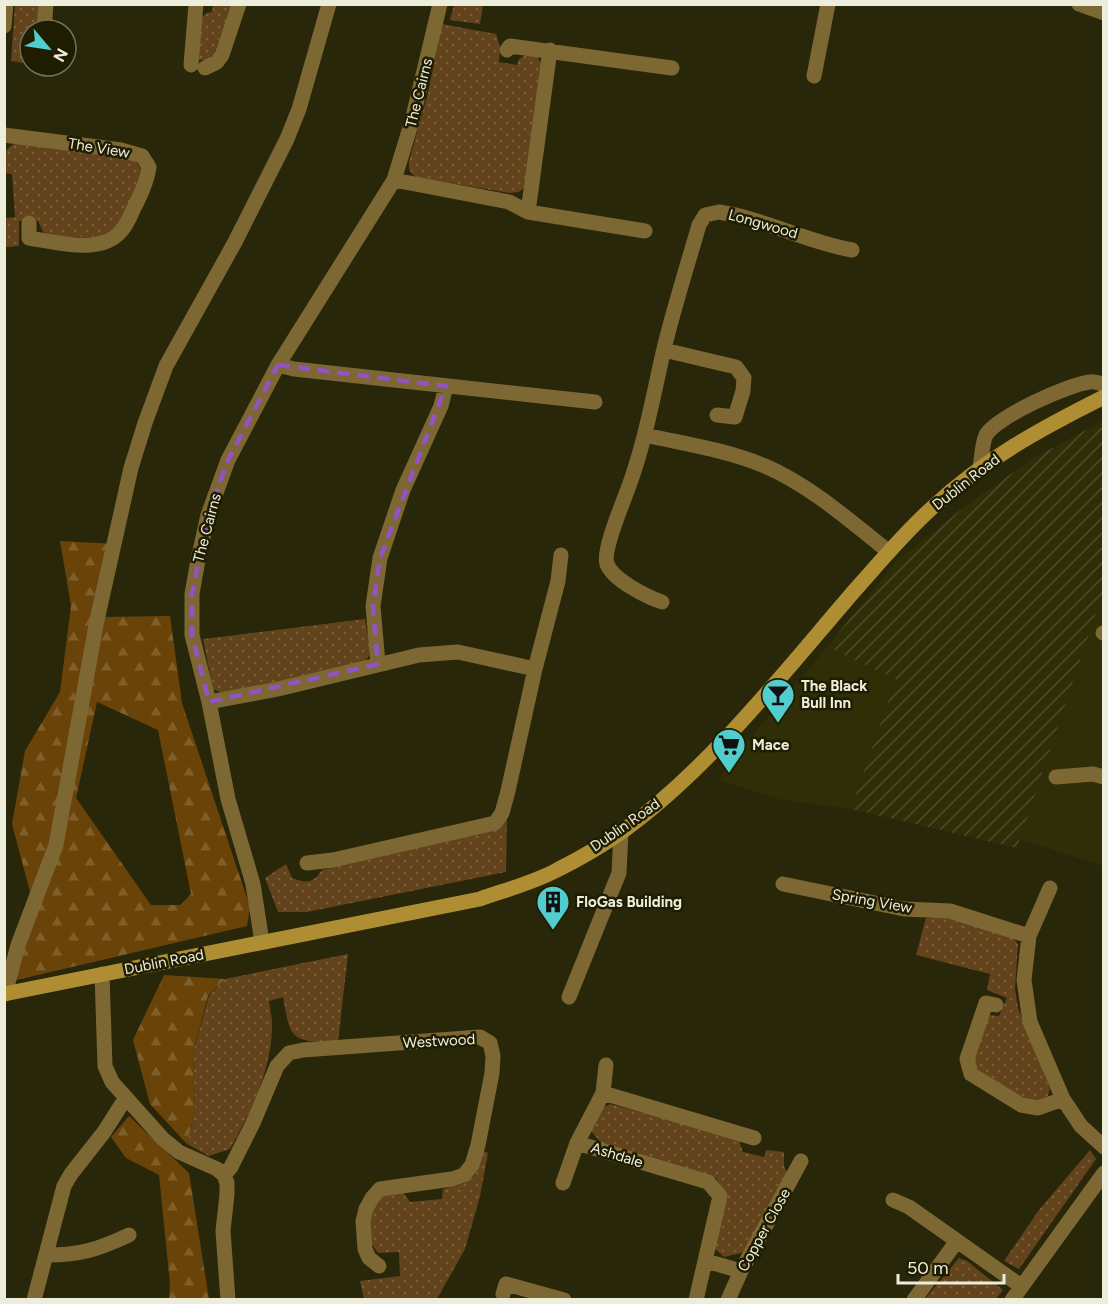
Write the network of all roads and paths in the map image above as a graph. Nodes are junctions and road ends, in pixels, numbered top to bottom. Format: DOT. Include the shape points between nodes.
graph roads {
  1 [pos="6,4"];
  2 [pos="196,4"];
  3 [pos="239,4"];
  4 [pos="329,4"];
  5 [pos="440,4"];
  6 [pos="828,4"];
  7 [pos="1079,4"];
  8 [pos="1104,13"];
  9 [pos="4,26"];
  10 [pos="507,50"];
  11 [pos="550,50"];
  12 [pos="672,68"];
  13 [pos="814,76"];
  14 [pos="4,135"];
  15 [pos="394,180"];
  16 [pos="528,212"];
  17 [pos="29,223"];
  18 [pos="645,231"];
  19 [pos="852,250"];
  20 [pos="664,350"];
  21 [pos="278,365"];
  22 [pos="1104,385"];
  23 [pos="446,386"];
  24 [pos="1104,397"];
  25 [pos="595,402"];
  26 [pos="717,415"];
  27 [pos="645,435"];
  28 [pos="980,467"];
  29 [pos="889,552"];
  30 [pos="561,555"];
  31 [pos="662,602"];
  32 [pos="378,664"];
  33 [pos="535,669"];
  34 [pos="209,702"];
  35 [pos="1056,777"];
  36 [pos="1104,777"];
  37 [pos="621,832"];
  38 [pos="307,863"];
  39 [pos="783,884"];
  40 [pos="1050,888"];
  41 [pos="1029,936"];
  42 [pos="262,942"];
  43 [pos="102,974"];
  44 [pos="5,994"];
  45 [pos="569,997"];
  46 [pos="996,1005"];
  47 [pos="606,1065"];
  48 [pos="603,1093"];
  49 [pos="126,1099"];
  50 [pos="1063,1099"];
  51 [pos="754,1138"];
  52 [pos="577,1143"];
  53 [pos="1104,1148"];
  54 [pos="801,1161"];
  55 [pos="1104,1173"];
  56 [pos="224,1175"];
  57 [pos="563,1183"];
  58 [pos="893,1200"];
  59 [pos="129,1235"];
  60 [pos="957,1241"];
  61 [pos="47,1256"];
  62 [pos="706,1261"];
  63 [pos="379,1266"];
  64 [pos="741,1271"];
  65 [pos="1021,1286"];
  66 [pos="503,1294"];
  67 [pos="34,1299"];
  68 [pos="228,1299"];
  69 [pos="564,1299"];
  70 [pos="696,1299"];
  71 [pos="728,1299"];
  72 [pos="914,1299"];
  73 [pos="1012,1299"];
  1 -- 9 [label="street"];
  2 -- 3 [label="street" via="198,67 217,62 222,56"];
  4 -- 44 [label="street" via="299,109 286,139 236,242 166,366 144,423 97,620 56,845 18,945"];
  5 -- 15 [label="street, The Cairns"];
  6 -- 13 [label="street"];
  7 -- 8 [label="street"];
  10 -- 11 [label="street" via="510,46"];
  11 -- 12 [label="street"];
  11 -- 16 [label="street"];
  14 -- 17 [label="street, The View" via="121,150 142,156 149,167 141,195 121,231 102,243 28,238"];
  15 -- 16 [label="street" via="509,202"];
  15 -- 21 [label="street, The Cairns"];
  16 -- 18 [label="street"];
  19 -- 20 [label="street, Longwood" via="831,247 728,213 705,215"];
  20 -- 26 [label="street" via="736,367 744,378 735,417"];
  20 -- 27 [label="street, Longwood"];
  21 -- 23 [label="street"];
  21 -- 34 [label="street, The Cairns" via="228,460 208,515 198,560 192,594 192,635"];
  22 -- 28 [label="street" via="1092,381 1061,390 992,428 986,436"];
  23 -- 25 [label="street"];
  23 -- 32 [label="street" via="380,558 373,606"];
  24 -- 28 [label="main road, Dublin Road" via="1031,434"];
  27 -- 29 [label="street" via="765,466 826,501"];
  27 -- 31 [label="street, Longwood" via="606,556 607,565 624,583"];
  28 -- 29 [label="main road, Dublin Road"];
  29 -- 37 [label="main road, Dublin Road" via="747,714 656,805"];
  30 -- 33 [label="street"];
  32 -- 33 [label="street" via="458,652"];
  32 -- 34 [label="street"];
  33 -- 38 [label="street" via="508,791 495,823"];
  34 -- 42 [label="street, The Cairns" via="228,799 253,884"];
  35 -- 36 [label="street"];
  37 -- 42 [label="main road, Dublin Road" via="555,871 480,899"];
  37 -- 45 [label="street" via="618,873"];
  39 -- 41 [label="street, Spring View" via="904,909 950,911"];
  40 -- 41 [label="street"];
  41 -- 50 [label="street" via="1024,980 1030,1022"];
  42 -- 43 [label="main road, Dublin Road"];
  43 -- 44 [label="main road, Dublin Road"];
  43 -- 49 [label="street" via="105,1066"];
  46 -- 50 [label="street" via="986,1003 966,1059 971,1074 1021,1106 1038,1108"];
  47 -- 48 [label="street"];
  48 -- 51 [label="street"];
  48 -- 52 [label="street, Ashdale"];
  49 -- 56 [label="street" via="179,1152"];
  49 -- 61 [label="street" via="64,1186"];
  50 -- 53 [label="street" via="1081,1126"];
  52 -- 57 [label="street"];
  52 -- 62 [label="street, Ashdale" via="708,1182 720,1196"];
  54 -- 64 [label="street, Copper Close"];
  55 -- 65 [label="street"];
  56 -- 63 [label="street, Westwood" via="253,1123 277,1066 289,1053 480,1037 490,1043 493,1056 472,1166 464,1175 452,1179 380,1189 363,1221 365,1249"];
  56 -- 68 [label="street"];
  58 -- 60 [label="street"];
  59 -- 61 [label="street" via="74,1255"];
  60 -- 65 [label="street"];
  60 -- 72 [label="street"];
  61 -- 67 [label="street"];
  62 -- 64 [label="street"];
  62 -- 70 [label="street, Ashdale"];
  64 -- 71 [label="street, Copper Close"];
  65 -- 73 [label="street"];
  66 -- 69 [label="street" via="506,1284"];
}
